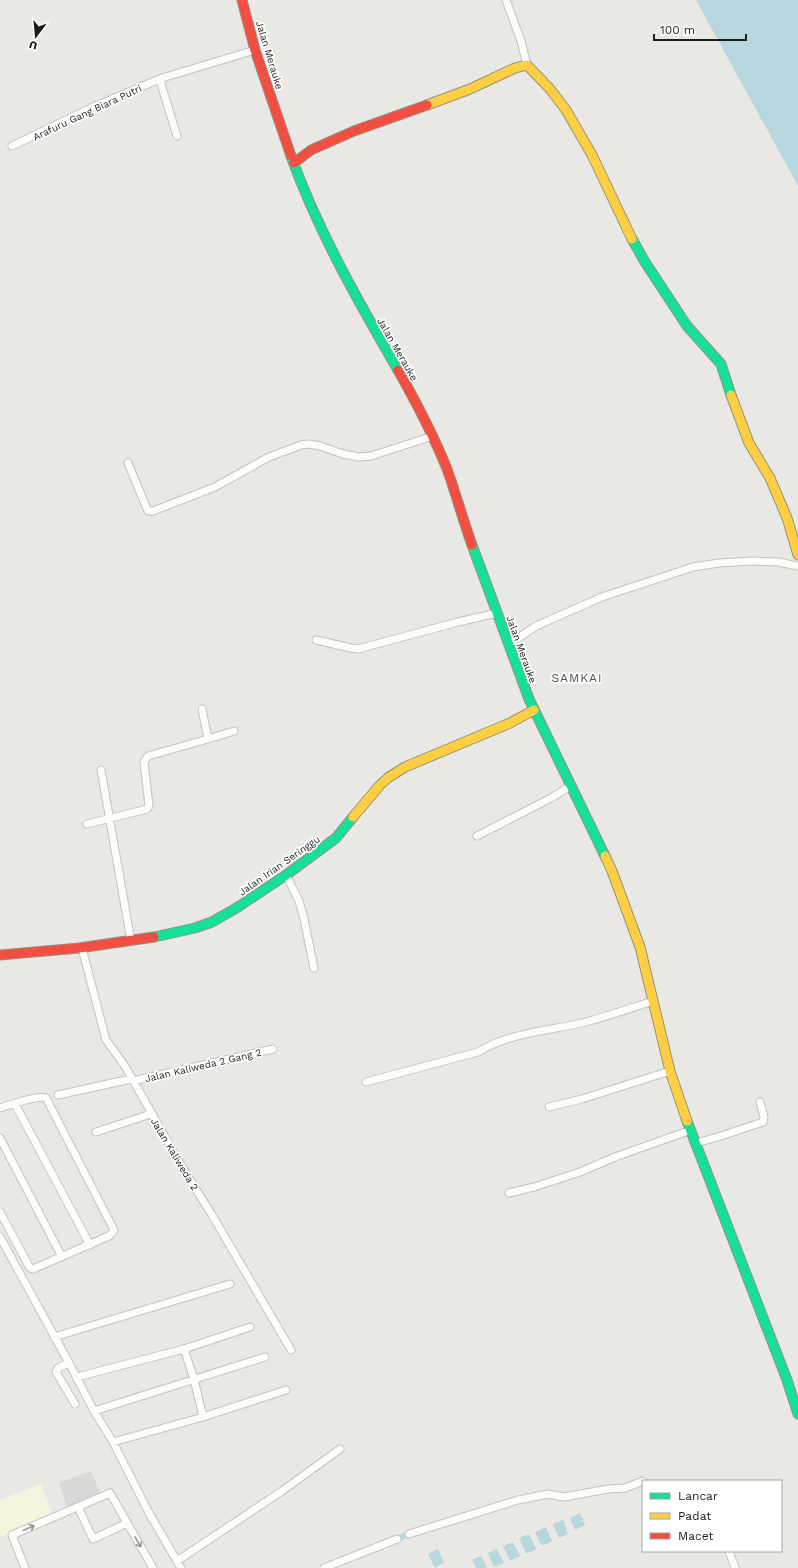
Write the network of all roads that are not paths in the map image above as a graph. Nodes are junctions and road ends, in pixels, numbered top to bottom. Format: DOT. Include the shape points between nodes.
graph roads {
  1 [pos="242,0"];
  2 [pos="506,0"];
  3 [pos="255,50"];
  4 [pos="527,65"];
  5 [pos="162,78"];
  6 [pos="177,136"];
  7 [pos="12,146"];
  8 [pos="294,163"];
  9 [pos="433,436"];
  10 [pos="128,463"];
  11 [pos="798,555"];
  12 [pos="798,566"];
  13 [pos="497,613"];
  14 [pos="316,640"];
  15 [pos="508,644"];
  16 [pos="202,709"];
  17 [pos="534,710"];
  18 [pos="234,731"];
  19 [pos="208,739"];
  20 [pos="101,770"];
  21 [pos="571,786"];
  22 [pos="108,819"];
  23 [pos="87,824"];
  24 [pos="476,836"];
  25 [pos="286,875"];
  26 [pos="131,941"];
  27 [pos="82,948"];
  28 [pos="0,955"];
  29 [pos="314,968"];
  30 [pos="653,1001"];
  31 [pos="273,1049"];
  32 [pos="670,1071"];
  33 [pos="132,1080"];
  34 [pos="366,1082"];
  35 [pos="58,1095"];
  36 [pos="760,1102"];
  37 [pos="15,1104"];
  38 [pos="549,1107"];
  39 [pos="0,1108"];
  40 [pos="151,1114"];
  41 [pos="691,1130"];
  42 [pos="96,1132"];
  43 [pos="0,1138"];
  44 [pos="696,1143"];
  45 [pos="509,1193"];
  46 [pos="0,1212"];
  47 [pos="0,1237"];
  48 [pos="90,1244"];
  49 [pos="62,1257"];
  50 [pos="230,1284"];
  51 [pos="250,1327"];
  52 [pos="54,1337"];
  53 [pos="184,1349"];
  54 [pos="291,1350"];
  55 [pos="265,1357"];
  56 [pos="68,1363"];
  57 [pos="77,1377"];
  58 [pos="194,1379"];
  59 [pos="286,1390"];
  60 [pos="75,1404"];
  61 [pos="94,1411"];
  62 [pos="798,1414"];
  63 [pos="203,1417"];
  64 [pos="113,1442"];
  65 [pos="340,1449"];
  66 [pos="642,1481"];
  67 [pos="78,1507"];
  68 [pos="127,1523"];
  69 [pos="409,1534"];
  70 [pos="397,1539"];
  71 [pos="729,1552"];
  72 [pos="177,1561"];
  73 [pos="25,1568"];
  74 [pos="153,1568"];
  75 [pos="181,1568"];
  76 [pos="324,1568"];
  77 [pos="735,1568"];
  1 -- 3 [label="street, Jalan Merauke"];
  2 -- 4 [label="street"];
  3 -- 5 [label="street, Arafuru Gang Biara Putri"];
  3 -- 8 [label="street, Jalan Merauke"];
  4 -- 8 [label="street" via="470,89 354,131 311,150"];
  4 -- 11 [label="street" via="566,110 592,155 645,262 687,326 721,364 734,409 749,443 770,478 787,518"];
  5 -- 6 [label="street" via="161,84"];
  5 -- 7 [label="street, Arafuru Gang Biara Putri"];
  8 -- 9 [label="street, Jalan Merauke" via="343,274"];
  9 -- 10 [label="street" via="371,456 359,457 320,446 301,445 268,458 215,487 153,511 146,509"];
  9 -- 13 [label="street, Jalan Merauke"];
  12 -- 15 [label="street" via="752,561 693,567 602,597 536,626"];
  13 -- 14 [label="street" via="358,649"];
  13 -- 15 [label="street, Jalan Merauke"];
  15 -- 17 [label="street, Jalan Merauke"];
  16 -- 19 [label="street"];
  17 -- 21 [label="street, Jalan Merauke"];
  17 -- 25 [label="street, Jalan Irian Seringgu" via="389,776 336,838"];
  18 -- 19 [label="street"];
  19 -- 22 [label="street" via="148,756 144,762 149,806 147,809"];
  20 -- 22 [label="street"];
  21 -- 24 [label="street"];
  21 -- 30 [label="street, Jalan Merauke" via="612,871 640,947"];
  22 -- 23 [label="street"];
  22 -- 26 [label="street"];
  25 -- 26 [label="street, Jalan Irian Seringgu" via="238,908 212,922 176,934"];
  25 -- 29 [label="street" via="299,901"];
  26 -- 27 [label="street, Jalan Irian Seringgu"];
  27 -- 28 [label="street, Jalan Irian Seringgu"];
  27 -- 33 [label="street, Jalan Kaliweda 2" via="106,1040"];
  30 -- 32 [label="street, Jalan Merauke"];
  30 -- 34 [label="street" via="586,1022 492,1043 478,1052"];
  31 -- 33 [label="street, Jalan Kaliweda 2 Gang 2"];
  32 -- 38 [label="street"];
  32 -- 41 [label="street, Jalan Merauke"];
  33 -- 35 [label="street, Jalan Kaliweda 2 Gang 2"];
  33 -- 40 [label="street, Jalan Kaliweda 2"];
  36 -- 44 [label="street" via="763,1122"];
  37 -- 39 [label="street"];
  37 -- 48 [label="street"];
  37 -- 48 [label="street" via="44,1097 52,1109 114,1230 109,1236"];
  40 -- 42 [label="street"];
  40 -- 54 [label="street, Jalan Kaliweda 2"];
  41 -- 44 [label="street, Jalan Merauke"];
  41 -- 45 [label="street" via="580,1172"];
  43 -- 49 [label="street"];
  44 -- 62 [label="street, Jalan Merauke"];
  46 -- 49 [label="street" via="30,1268 35,1269"];
  47 -- 52 [label="street"];
  48 -- 49 [label="street"];
  50 -- 52 [label="street"];
  51 -- 53 [label="street"];
  52 -- 56 [label="street"];
  53 -- 57 [label="street"];
  53 -- 58 [label="street"];
  55 -- 58 [label="street"];
  56 -- 57 [label="street"];
  56 -- 60 [label="street" via="56,1372"];
  57 -- 61 [label="street"];
  58 -- 61 [label="street"];
  58 -- 63 [label="street"];
  59 -- 63 [label="street"];
  61 -- 64 [label="street"];
  63 -- 64 [label="street"];
  64 -- 72 [label="street"];
  65 -- 72 [label="street"];
  66 -- 69 [label="street" via="625,1488 564,1497 548,1494 518,1500"];
  67 -- 68 [label="street" via="110,1493"];
  67 -- 68 [label="street" via="93,1539"];
  73 -- 67 [label="street, one-way" via="12,1535"];
  68 -- 74 [label="street, one-way"];
  70 -- 76 [label="street"];
  71 -- 77 [label="street"];
  72 -- 75 [label="street"];
}
